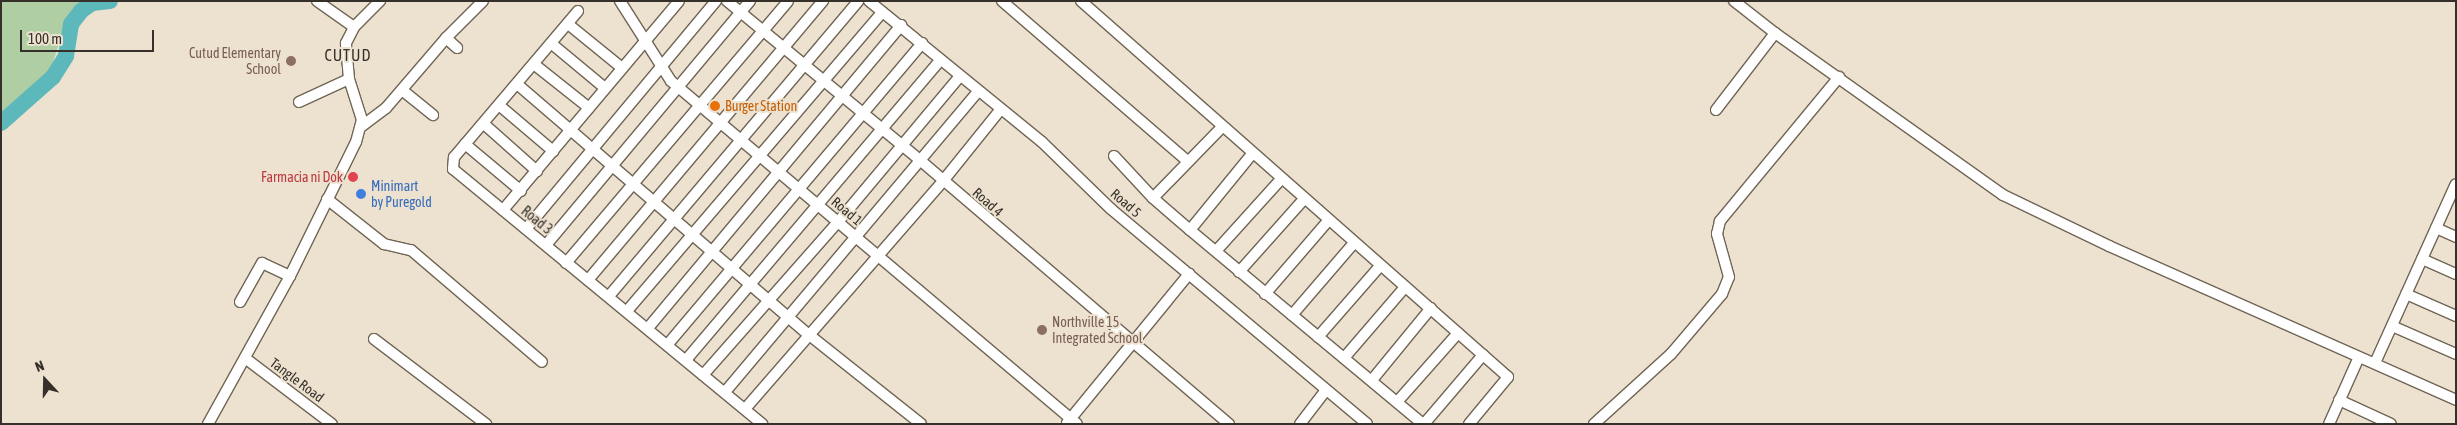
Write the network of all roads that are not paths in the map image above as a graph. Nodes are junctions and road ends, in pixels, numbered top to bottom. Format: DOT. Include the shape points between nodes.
graph roads {
  1 [pos="318,1"];
  2 [pos="380,1"];
  3 [pos="483,1"];
  4 [pos="620,1"];
  5 [pos="679,1"];
  6 [pos="716,1"];
  7 [pos="727,1"];
  8 [pos="750,1"];
  9 [pos="788,1"];
  10 [pos="823,1"];
  11 [pos="858,1"];
  12 [pos="869,1"];
  13 [pos="1002,1"];
  14 [pos="1080,1"];
  15 [pos="1734,1"];
  16 [pos="578,11"];
  17 [pos="740,12"];
  18 [pos="882,12"];
  19 [pos="568,24"];
  20 [pos="901,25"];
  21 [pos="354,27"];
  22 [pos="762,32"];
  23 [pos="1775,33"];
  24 [pos="446,38"];
  25 [pos="644,43"];
  26 [pos="922,43"];
  27 [pos="552,44"];
  28 [pos="457,48"];
  29 [pos="784,48"];
  30 [pos="940,61"];
  31 [pos="534,64"];
  32 [pos="803,64"];
  33 [pos="660,67"];
  34 [pos="622,68"];
  35 [pos="960,76"];
  36 [pos="1839,77"];
  37 [pos="349,79"];
  38 [pos="822,80"];
  39 [pos="517,84"];
  40 [pos="678,86"];
  41 [pos="605,88"];
  42 [pos="402,90"];
  43 [pos="978,92"];
  44 [pos="842,96"];
  45 [pos="298,102"];
  46 [pos="699,104"];
  47 [pos="500,106"];
  48 [pos="589,108"];
  49 [pos="1000,110"];
  50 [pos="1716,110"];
  51 [pos="860,113"];
  52 [pos="433,115"];
  53 [pos="484,124"];
  54 [pos="722,124"];
  55 [pos="362,126"];
  56 [pos="1221,128"];
  57 [pos="572,130"];
  58 [pos="882,130"];
  59 [pos="740,139"];
  60 [pos="465,144"];
  61 [pos="902,146"];
  62 [pos="593,149"];
  63 [pos="553,151"];
  64 [pos="1252,154"];
  65 [pos="762,156"];
  66 [pos="1114,156"];
  67 [pos="1186,160"];
  68 [pos="921,161"];
  69 [pos="613,166"];
  70 [pos="537,171"];
  71 [pos="780,171"];
  72 [pos="1281,179"];
  73 [pos="943,181"];
  74 [pos="633,184"];
  75 [pos="2456,184"];
  76 [pos="799,188"];
  77 [pos="521,191"];
  78 [pos="2453,195"];
  79 [pos="1153,198"];
  80 [pos="327,199"];
  81 [pos="1304,199"];
  82 [pos="654,202"];
  83 [pos="819,205"];
  84 [pos="503,210"];
  85 [pos="674,219"];
  86 [pos="1328,221"];
  87 [pos="838,222"];
  88 [pos="2436,228"];
  89 [pos="526,229"];
  90 [pos="1190,230"];
  91 [pos="694,234"];
  92 [pos="856,237"];
  93 [pos="2456,237"];
  94 [pos="1353,244"];
  95 [pos="546,245"];
  96 [pos="1216,251"];
  97 [pos="713,252"];
  98 [pos="876,254"];
  99 [pos="2422,259"];
  100 [pos="566,263"];
  101 [pos="1380,266"];
  102 [pos="732,268"];
  103 [pos="1239,272"];
  104 [pos="1190,274"];
  105 [pos="2456,274"];
  106 [pos="290,276"];
  107 [pos="588,280"];
  108 [pos="750,284"];
  109 [pos="1405,287"];
  110 [pos="1265,294"];
  111 [pos="2406,294"];
  112 [pos="609,296"];
  113 [pos="769,300"];
  114 [pos="240,302"];
  115 [pos="1431,308"];
  116 [pos="627,311"];
  117 [pos="1292,315"];
  118 [pos="2456,316"];
  119 [pos="790,317"];
  120 [pos="2392,326"];
  121 [pos="648,328"];
  122 [pos="1458,333"];
  123 [pos="808,334"];
  124 [pos="374,338"];
  125 [pos="1318,338"];
  126 [pos="1132,342"];
  127 [pos="668,344"];
  128 [pos="2456,354"];
  129 [pos="1483,355"];
  130 [pos="2359,357"];
  131 [pos="245,358"];
  132 [pos="1344,358"];
  133 [pos="686,360"];
  134 [pos="542,362"];
  135 [pos="2375,363"];
  136 [pos="703,375"];
  137 [pos="1372,380"];
  138 [pos="1326,390"];
  139 [pos="725,392"];
  140 [pos="2340,400"];
  141 [pos="2456,400"];
  142 [pos="1397,402"];
  143 [pos="745,408"];
  144 [pos="1071,422"];
  145 [pos="208,424"];
  146 [pos="332,424"];
  147 [pos="486,424"];
  148 [pos="762,424"];
  149 [pos="921,424"];
  150 [pos="1229,424"];
  151 [pos="1300,424"];
  152 [pos="1367,424"];
  153 [pos="1424,424"];
  154 [pos="1468,424"];
  155 [pos="1594,424"];
  156 [pos="2329,424"];
  157 [pos="2391,424"];
  1 -- 21 [label="street"];
  2 -- 21 [label="street"];
  3 -- 24 [label="street"];
  4 -- 25 [label="street, Road 1"];
  5 -- 25 [label="street"];
  6 -- 33 [label="street"];
  7 -- 17 [label="street, Road 4"];
  8 -- 17 [label="street"];
  9 -- 22 [label="street"];
  10 -- 29 [label="street"];
  11 -- 32 [label="street"];
  12 -- 18 [label="street, Road 5"];
  13 -- 67 [label="street"];
  14 -- 56 [label="street"];
  15 -- 23 [label="street"];
  16 -- 19 [label="street, Road 3"];
  17 -- 22 [label="street, Road 4"];
  17 -- 40 [label="street"];
  18 -- 20 [label="street, Road 5"];
  18 -- 38 [label="street"];
  19 -- 27 [label="street, Road 3"];
  19 -- 34 [label="street"];
  20 -- 26 [label="street, Road 5"];
  20 -- 44 [label="street"];
  21 -- 37 [label="street" via="346,43"];
  22 -- 29 [label="street, Road 4"];
  22 -- 46 [label="street"];
  23 -- 36 [label="street"];
  23 -- 50 [label="street"];
  24 -- 28 [label="street"];
  24 -- 42 [label="street"];
  25 -- 33 [label="street, Road 1"];
  25 -- 34 [label="street"];
  26 -- 30 [label="street, Road 5"];
  26 -- 51 [label="street"];
  27 -- 31 [label="street, Road 3"];
  27 -- 41 [label="street"];
  29 -- 32 [label="street, Road 4"];
  29 -- 54 [label="street"];
  30 -- 35 [label="street, Road 5"];
  30 -- 58 [label="street"];
  31 -- 39 [label="street, Road 3"];
  31 -- 48 [label="street"];
  32 -- 38 [label="street, Road 4"];
  32 -- 59 [label="street"];
  33 -- 40 [label="street, Road 1"];
  33 -- 62 [label="street"];
  34 -- 41 [label="street"];
  35 -- 43 [label="street, Road 5"];
  35 -- 61 [label="street"];
  36 -- 130 [label="street" via="2003,195 2109,246"];
  36 -- 155 [label="street" via="1720,221 1717,234 1729,277 1722,294 1671,354"];
  37 -- 45 [label="street"];
  37 -- 55 [label="street"];
  38 -- 44 [label="street, Road 4"];
  38 -- 65 [label="street"];
  39 -- 47 [label="street, Road 3"];
  39 -- 57 [label="street"];
  40 -- 46 [label="street, Road 1"];
  40 -- 69 [label="street"];
  41 -- 48 [label="street"];
  42 -- 52 [label="street"];
  42 -- 55 [label="street" via="378,115"];
  43 -- 49 [label="street, Road 5"];
  43 -- 68 [label="street"];
  44 -- 51 [label="street, Road 4"];
  44 -- 71 [label="street"];
  46 -- 54 [label="street, Road 1"];
  46 -- 74 [label="street"];
  47 -- 53 [label="street, Road 3"];
  47 -- 63 [label="street"];
  48 -- 57 [label="street"];
  49 -- 73 [label="street"];
  49 -- 104 [label="street, Road 5" via="1042,142 1091,191"];
  51 -- 58 [label="street, Road 4"];
  51 -- 76 [label="street"];
  53 -- 60 [label="street, Road 3"];
  53 -- 70 [label="street"];
  54 -- 59 [label="street, Road 1"];
  54 -- 82 [label="street"];
  55 -- 80 [label="street"];
  56 -- 64 [label="street"];
  56 -- 67 [label="street"];
  57 -- 62 [label="street"];
  57 -- 63 [label="street"];
  58 -- 61 [label="street, Road 4"];
  58 -- 83 [label="street"];
  59 -- 65 [label="street, Road 1"];
  59 -- 85 [label="street"];
  60 -- 77 [label="street"];
  60 -- 84 [label="street, Road 3" via="452,160 453,169"];
  61 -- 68 [label="street, Road 4"];
  61 -- 87 [label="street"];
  62 -- 69 [label="street"];
  62 -- 89 [label="street"];
  63 -- 70 [label="street"];
  64 -- 72 [label="street"];
  64 -- 90 [label="street"];
  65 -- 71 [label="street, Road 1"];
  65 -- 91 [label="street"];
  66 -- 79 [label="street"];
  67 -- 79 [label="street"];
  68 -- 73 [label="street, Road 4"];
  68 -- 92 [label="street"];
  69 -- 74 [label="street"];
  69 -- 95 [label="street"];
  70 -- 77 [label="street"];
  71 -- 76 [label="street, Road 1"];
  71 -- 97 [label="street"];
  72 -- 81 [label="street"];
  72 -- 96 [label="street"];
  73 -- 98 [label="street"];
  73 -- 126 [label="street, Road 4"];
  74 -- 82 [label="street"];
  74 -- 100 [label="street"];
  75 -- 78 [label="street"];
  76 -- 83 [label="street, Road 1"];
  76 -- 102 [label="street"];
  77 -- 84 [label="street"];
  78 -- 88 [label="street"];
  79 -- 90 [label="street"];
  80 -- 106 [label="street"];
  80 -- 134 [label="street" via="384,244 411,250"];
  81 -- 86 [label="street"];
  81 -- 103 [label="street"];
  82 -- 85 [label="street"];
  82 -- 107 [label="street"];
  83 -- 87 [label="street, Road 1"];
  83 -- 108 [label="street"];
  84 -- 89 [label="street, Road 3"];
  85 -- 91 [label="street"];
  85 -- 112 [label="street"];
  86 -- 94 [label="street"];
  86 -- 110 [label="street"];
  87 -- 92 [label="street, Road 1"];
  87 -- 113 [label="street"];
  88 -- 93 [label="street"];
  88 -- 99 [label="street"];
  89 -- 95 [label="street, Road 3"];
  90 -- 96 [label="street"];
  91 -- 97 [label="street"];
  91 -- 116 [label="street"];
  92 -- 98 [label="street, Road 1"];
  92 -- 119 [label="street"];
  94 -- 101 [label="street"];
  94 -- 117 [label="street"];
  95 -- 100 [label="street, Road 3"];
  96 -- 103 [label="street"];
  97 -- 102 [label="street"];
  97 -- 121 [label="street"];
  98 -- 123 [label="street"];
  98 -- 144 [label="street, Road 1"];
  99 -- 105 [label="street"];
  99 -- 111 [label="street"];
  100 -- 107 [label="street, Road 3"];
  101 -- 109 [label="street"];
  101 -- 125 [label="street"];
  102 -- 108 [label="street"];
  102 -- 127 [label="street"];
  103 -- 110 [label="street"];
  104 -- 126 [label="street"];
  104 -- 138 [label="street, Road 5"];
  106 -- 114 [label="street" via="262,263"];
  106 -- 131 [label="street"];
  107 -- 112 [label="street, Road 3"];
  108 -- 113 [label="street"];
  108 -- 133 [label="street"];
  109 -- 115 [label="street"];
  109 -- 132 [label="street"];
  110 -- 117 [label="street"];
  111 -- 118 [label="street"];
  111 -- 120 [label="street"];
  112 -- 116 [label="street, Road 3"];
  113 -- 119 [label="street"];
  113 -- 136 [label="street"];
  115 -- 122 [label="street"];
  115 -- 137 [label="street"];
  116 -- 121 [label="street, Road 3"];
  117 -- 125 [label="street"];
  119 -- 123 [label="street"];
  119 -- 139 [label="street"];
  120 -- 128 [label="street"];
  120 -- 135 [label="street"];
  121 -- 127 [label="street, Road 3"];
  122 -- 129 [label="street"];
  122 -- 142 [label="street"];
  123 -- 143 [label="street"];
  123 -- 149 [label="street"];
  124 -- 147 [label="street"];
  125 -- 132 [label="street"];
  126 -- 144 [label="street"];
  126 -- 150 [label="street, Road 4"];
  127 -- 133 [label="street, Road 3"];
  129 -- 153 [label="street"];
  129 -- 154 [label="street" via="1508,377"];
  130 -- 135 [label="street"];
  130 -- 140 [label="street"];
  131 -- 145 [label="street"];
  131 -- 146 [label="street, Tangle Road"];
  132 -- 137 [label="street"];
  133 -- 136 [label="street, Road 3"];
  135 -- 141 [label="street"];
  136 -- 139 [label="street, Road 3"];
  137 -- 142 [label="street"];
  138 -- 151 [label="street"];
  138 -- 152 [label="street, Road 5"];
  139 -- 143 [label="street, Road 3"];
  140 -- 156 [label="street"];
  140 -- 157 [label="street"];
  142 -- 153 [label="street"];
  143 -- 148 [label="street, Road 3"];
}
